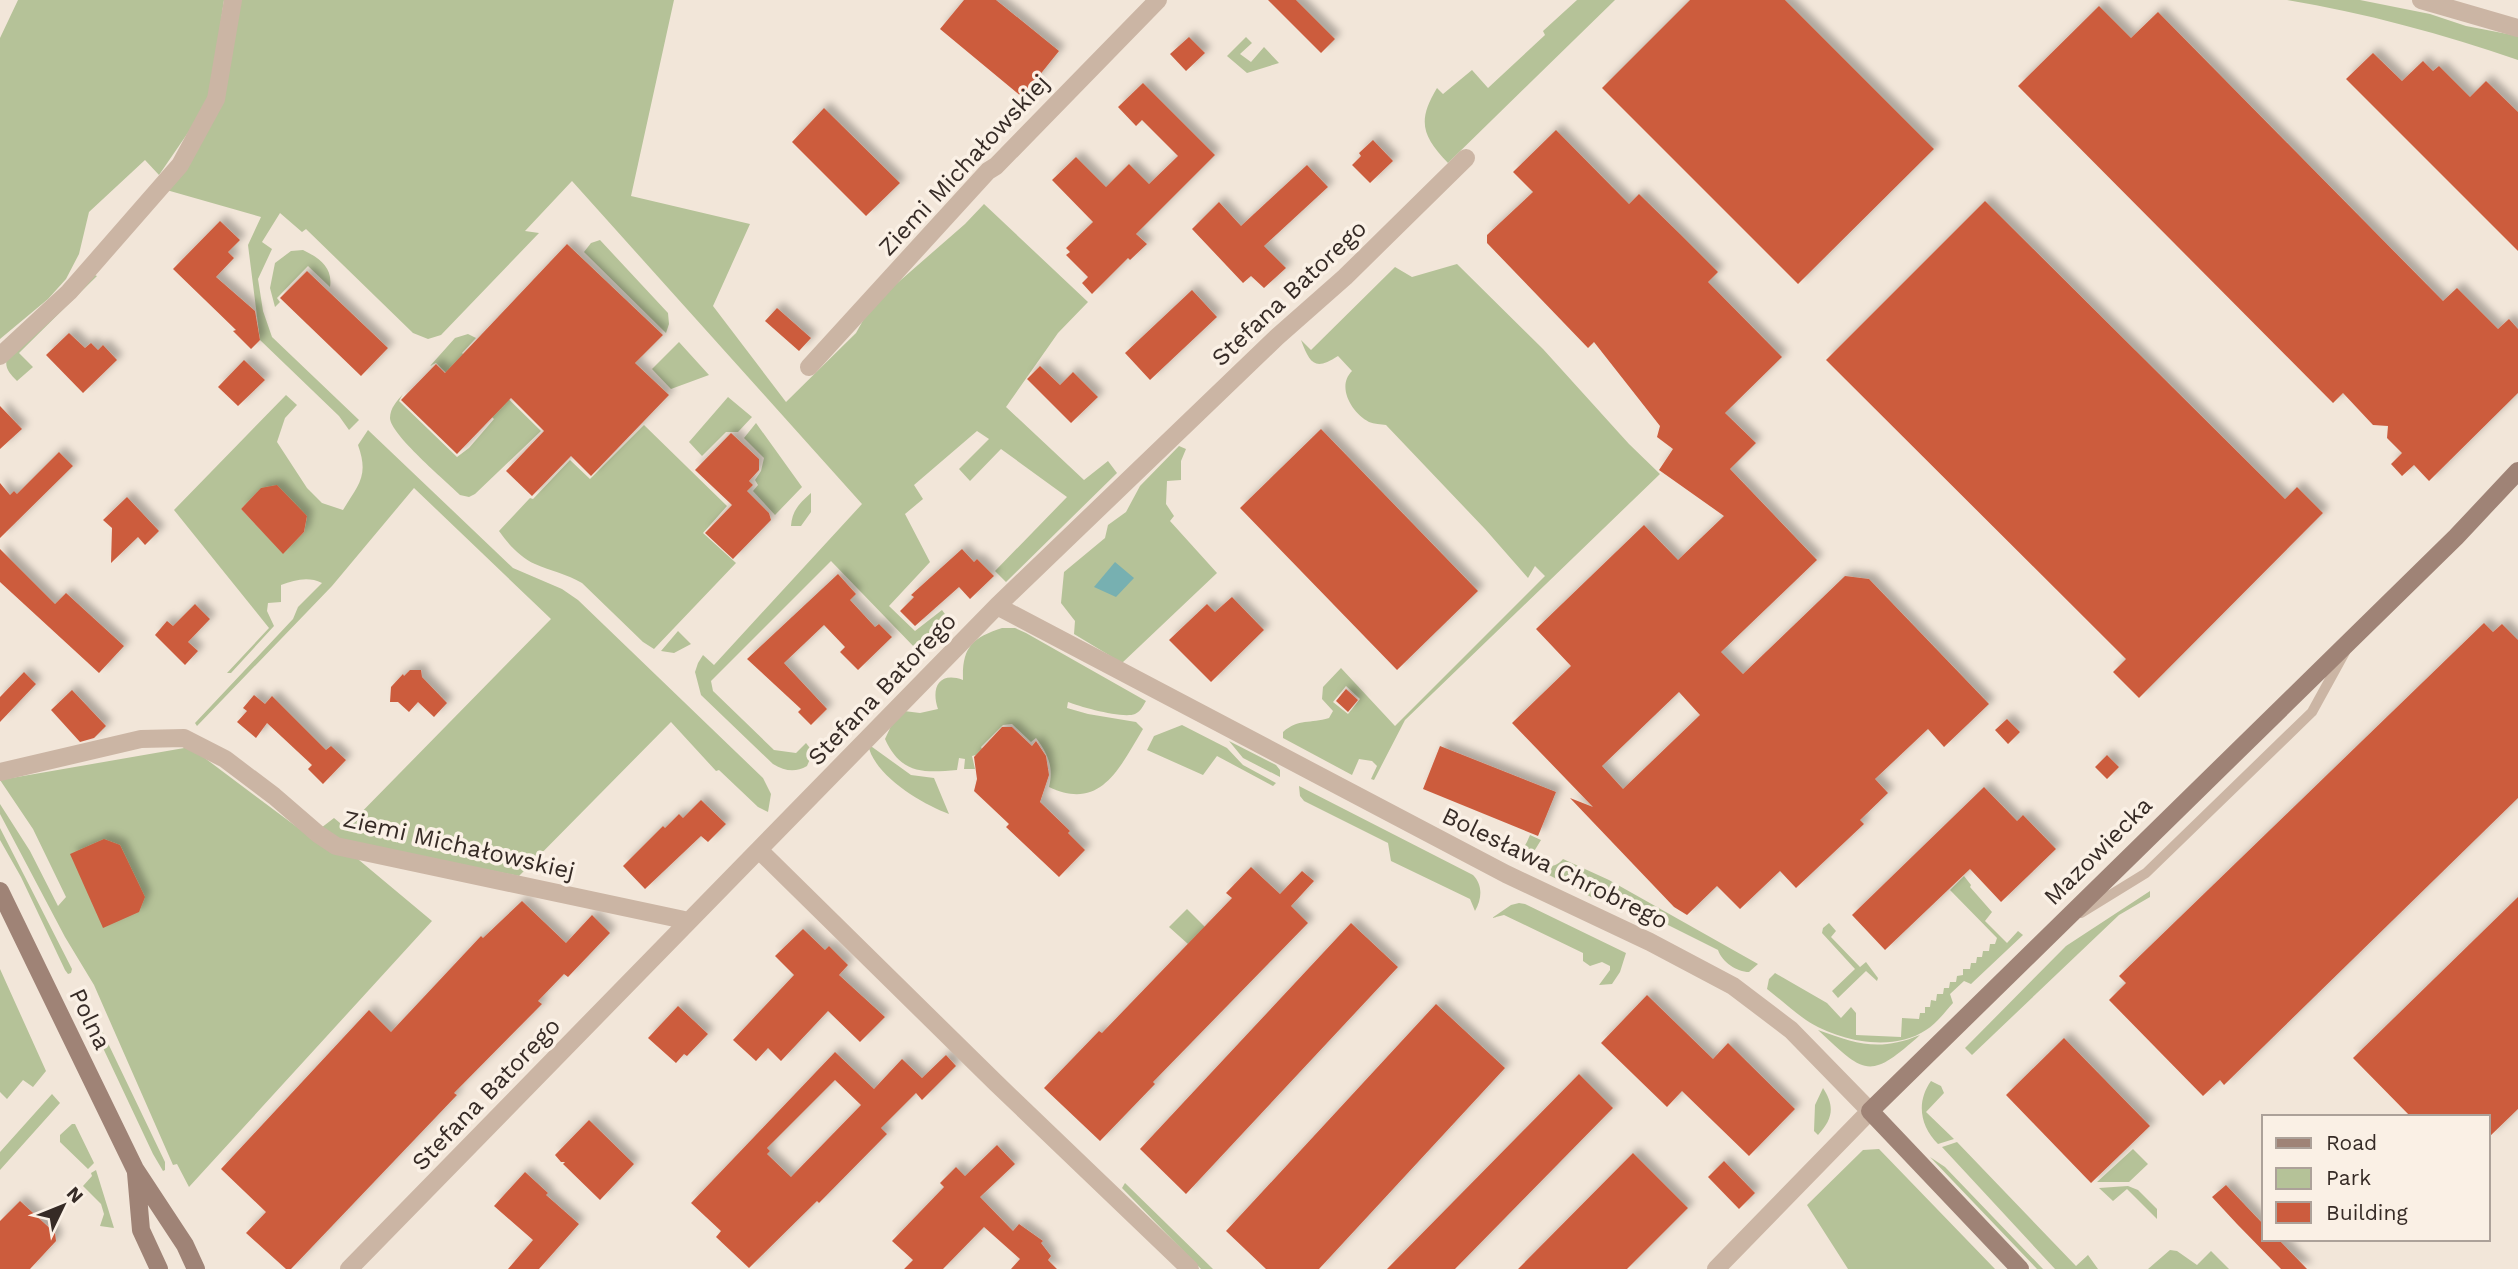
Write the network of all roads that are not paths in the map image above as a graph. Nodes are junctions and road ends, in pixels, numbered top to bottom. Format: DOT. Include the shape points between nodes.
graph roads {
  1 [pos="233,0"];
  2 [pos="1158,0"];
  3 [pos="2421,0"];
  4 [pos="2518,28"];
  5 [pos="1466,158"];
  6 [pos="0,356"];
  7 [pos="809,367"];
  8 [pos="2518,471"];
  9 [pos="997,606"];
  10 [pos="2356,632"];
  11 [pos="0,772"];
  12 [pos="759,850"];
  13 [pos="0,891"];
  14 [pos="689,921"];
  15 [pos="2055,929"];
  16 [pos="1870,1111"];
  17 [pos="135,1169"];
  18 [pos="159,1269"];
  19 [pos="196,1269"];
  20 [pos="349,1269"];
  21 [pos="1190,1269"];
  22 [pos="1716,1269"];
  23 [pos="2020,1269"];
  1 -- 6 [label="street" via="216,99 180,164 69,292"];
  2 -- 7 [label="street, Ziemi Michałowskiej" via="988,171"];
  3 -- 4 [label="street"];
  5 -- 9 [label="street, Stefana Batorego"];
  8 -- 10 [label="street, Mazowiecka"];
  9 -- 12 [label="street, Stefana Batorego"];
  9 -- 16 [label="street, Bolesława Chrobrego" via="1506,874 1734,986 1800,1038"];
  10 -- 15 [label="street, Mazowiecka"];
  10 -- 15 [label="lane" via="2312,712 2146,873"];
  11 -- 14 [label="street, Ziemi Michałowskiej" via="141,739 184,738 225,759 336,846"];
  12 -- 14 [label="street, Stefana Batorego"];
  12 -- 21 [label="street"];
  13 -- 17 [label="street, Polna"];
  14 -- 20 [label="street, Stefana Batorego"];
  15 -- 16 [label="street, Mazowiecka"];
  16 -- 22 [label="street, Mazowiecka"];
  16 -- 23 [label="street, Bolesława Chrobrego"];
  17 -- 18 [label="street, Polna" via="141,1230"];
  17 -- 19 [label="street, Polna"];
}
